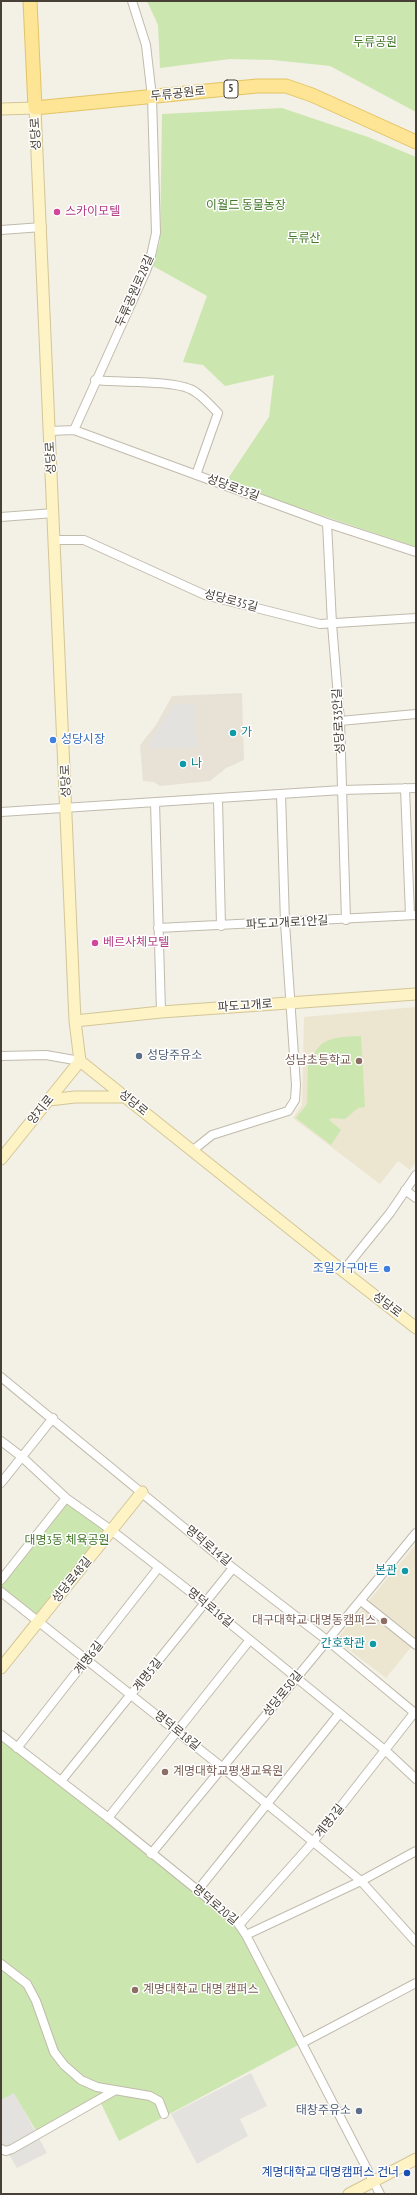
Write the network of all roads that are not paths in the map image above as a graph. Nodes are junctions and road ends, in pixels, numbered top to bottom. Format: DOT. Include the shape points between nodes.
graph roads {
  1 [pos="30,1"];
  2 [pos="132,1"];
  3 [pos="152,97"];
  4 [pos="1,108"];
  5 [pos="35,108"];
  6 [pos="416,142"];
  7 [pos="42,227"];
  8 [pos="1,230"];
  9 [pos="95,380"];
  10 [pos="74,430"];
  11 [pos="50,431"];
  12 [pos="196,475"];
  13 [pos="54,513"];
  14 [pos="1,518"];
  15 [pos="327,523"];
  16 [pos="55,540"];
  17 [pos="416,552"];
  18 [pos="416,618"];
  19 [pos="332,624"];
  20 [pos="416,714"];
  21 [pos="340,721"];
  22 [pos="405,788"];
  23 [pos="416,788"];
  24 [pos="342,790"];
  25 [pos="281,794"];
  26 [pos="218,800"];
  27 [pos="155,802"];
  28 [pos="67,809"];
  29 [pos="1,812"];
  30 [pos="413,915"];
  31 [pos="346,920"];
  32 [pos="285,923"];
  33 [pos="221,926"];
  34 [pos="158,928"];
  35 [pos="416,994"];
  36 [pos="290,1003"];
  37 [pos="161,1012"];
  38 [pos="75,1021"];
  39 [pos="1,1056"];
  40 [pos="80,1061"];
  41 [pos="126,1097"];
  42 [pos="49,1100"];
  43 [pos="192,1151"];
  44 [pos="1,1159"];
  45 [pos="416,1175"];
  46 [pos="405,1190"];
  47 [pos="416,1198"];
  48 [pos="342,1271"];
  49 [pos="416,1328"];
  50 [pos="1,1377"];
  51 [pos="52,1418"];
  52 [pos="1,1441"];
  53 [pos="22,1457"];
  54 [pos="1,1483"];
  55 [pos="142,1492"];
  56 [pos="66,1498"];
  57 [pos="111,1530"];
  58 [pos="416,1533"];
  59 [pos="159,1567"];
  60 [pos="233,1568"];
  61 [pos="1,1580"];
  62 [pos="1,1592"];
  63 [pos="361,1601"];
  64 [pos="206,1604"];
  65 [pos="38,1622"];
  66 [pos="249,1641"];
  67 [pos="328,1641"];
  68 [pos="416,1645"];
  69 [pos="87,1660"];
  70 [pos="1,1668"];
  71 [pos="295,1678"];
  72 [pos="132,1695"];
  73 [pos="415,1713"];
  74 [pos="339,1714"];
  75 [pos="177,1732"];
  76 [pos="1,1735"];
  77 [pos="17,1748"];
  78 [pos="386,1751"];
  79 [pos="223,1768"];
  80 [pos="416,1780"];
  81 [pos="61,1781"];
  82 [pos="267,1804"];
  83 [pos="108,1818"];
  84 [pos="313,1842"];
  85 [pos="416,1851"];
  86 [pos="151,1854"];
  87 [pos="361,1881"];
  88 [pos="198,1890"];
  89 [pos="239,1925"];
  90 [pos="246,1935"];
  91 [pos="416,1942"];
  92 [pos="1,1964"];
  93 [pos="416,1983"];
  94 [pos="302,2043"];
  95 [pos="114,2091"];
  96 [pos="164,2114"];
  97 [pos="1,2149"];
  98 [pos="416,2159"];
  99 [pos="373,2181"];
  100 [pos="349,2194"];
  101 [pos="380,2194"];
  1 -- 5 [label="main road, 성당로"];
  2 -- 3 [label="street, 두류공원로28길" via="146,45"];
  3 -- 5 [label="main road, 두류공원로 / 5"];
  3 -- 6 [label="main road, 두류공원로 / 5" via="257,86 286,86 312,95"];
  3 -- 9 [label="street, 두류공원로28길" via="154,244 146,271"];
  4 -- 5 [label="main road, 두류공원로"];
  5 -- 7 [label="main road, 성당로"];
  7 -- 8 [label="street"];
  7 -- 11 [label="main road, 성당로"];
  9 -- 10 [label="street, 두류공원로28길"];
  9 -- 12 [label="street" via="168,384 190,389 218,412"];
  10 -- 11 [label="street, 성당로33길"];
  10 -- 12 [label="street, 성당로33길"];
  11 -- 13 [label="main road, 성당로"];
  12 -- 15 [label="street, 성당로33길"];
  13 -- 14 [label="street"];
  13 -- 16 [label="main road, 성당로"];
  15 -- 17 [label="street, 성당로33길"];
  15 -- 19 [label="street, 성당로33안길"];
  16 -- 19 [label="street, 성당로35길" via="84,540 205,595 320,624"];
  16 -- 28 [label="main road, 성당로"];
  18 -- 19 [label="street, 성당로35길"];
  19 -- 21 [label="street, 성당로33안길"];
  20 -- 21 [label="street"];
  21 -- 24 [label="street, 성당로33안길"];
  22 -- 23 [label="street"];
  22 -- 24 [label="street"];
  22 -- 30 [label="street"];
  24 -- 25 [label="street"];
  24 -- 31 [label="street, 성당로33안길"];
  25 -- 26 [label="street"];
  25 -- 32 [label="street"];
  26 -- 27 [label="street"];
  26 -- 33 [label="street"];
  27 -- 28 [label="street"];
  27 -- 34 [label="street"];
  28 -- 29 [label="street"];
  28 -- 38 [label="main road, 성당로"];
  30 -- 31 [label="street, 파도고개로1안길"];
  31 -- 32 [label="street, 파도고개로1안길"];
  32 -- 33 [label="street, 파도고개로1안길"];
  32 -- 36 [label="street"];
  33 -- 34 [label="street, 파도고개로1안길"];
  34 -- 37 [label="street"];
  35 -- 36 [label="main road, 파도고개로"];
  36 -- 37 [label="main road, 파도고개로"];
  36 -- 43 [label="street" via="296,1085 292,1107 288,1111 212,1136"];
  37 -- 38 [label="main road, 파도고개로"];
  38 -- 40 [label="main road, 성당로"];
  39 -- 40 [label="street" via="46,1055"];
  40 -- 41 [label="main road, 성당로"];
  40 -- 42 [label="main road, 양지로"];
  41 -- 42 [label="main road"];
  41 -- 43 [label="main road, 성당로"];
  42 -- 44 [label="main road, 양지로"];
  43 -- 48 [label="main road, 성당로"];
  45 -- 46 [label="street"];
  46 -- 47 [label="street"];
  46 -- 48 [label="street" via="390,1214"];
  48 -- 49 [label="main road, 성당로"];
  50 -- 51 [label="street, 명덕로14길"];
  51 -- 53 [label="street"];
  51 -- 55 [label="street, 명덕로14길"];
  52 -- 53 [label="street, 명덕로16길"];
  53 -- 54 [label="street"];
  53 -- 56 [label="street, 명덕로16길"];
  55 -- 57 [label="main road, 성당로48길"];
  55 -- 60 [label="street, 명덕로14길"];
  56 -- 57 [label="street, 명덕로16길"];
  56 -- 61 [label="street"];
  57 -- 59 [label="street, 명덕로16길"];
  57 -- 65 [label="main road, 성당로48길"];
  58 -- 63 [label="street, 성당로50길"];
  59 -- 64 [label="street, 명덕로16길"];
  59 -- 69 [label="street, 계명6길"];
  60 -- 64 [label="street, 계명5길"];
  60 -- 67 [label="street, 명덕로14길"];
  62 -- 65 [label="street, 명덕로18길"];
  63 -- 67 [label="street, 성당로50길"];
  63 -- 68 [label="street"];
  64 -- 66 [label="street, 명덕로16길"];
  64 -- 72 [label="street, 계명5길"];
  65 -- 69 [label="street, 명덕로18길"];
  65 -- 70 [label="main road, 성당로48길"];
  66 -- 71 [label="street, 명덕로16길"];
  66 -- 75 [label="street"];
  67 -- 71 [label="street, 성당로50길"];
  67 -- 73 [label="street, 명덕로14길"];
  69 -- 72 [label="street, 명덕로18길"];
  69 -- 77 [label="street, 계명6길"];
  71 -- 74 [label="street, 명덕로16길"];
  71 -- 79 [label="street, 성당로50길"];
  72 -- 75 [label="street, 명덕로18길"];
  72 -- 81 [label="street, 계명5길"];
  73 -- 78 [label="street, 계명2길"];
  74 -- 78 [label="street, 명덕로16길"];
  74 -- 82 [label="street"];
  75 -- 79 [label="street, 명덕로18길"];
  75 -- 83 [label="street"];
  76 -- 77 [label="street, 명덕로20길"];
  77 -- 81 [label="street, 명덕로20길"];
  78 -- 80 [label="street, 명덕로16길"];
  78 -- 84 [label="street, 계명2길"];
  79 -- 82 [label="street, 명덕로18길"];
  79 -- 86 [label="street, 성당로50길"];
  81 -- 83 [label="street, 명덕로20길"];
  82 -- 84 [label="street, 명덕로18길"];
  82 -- 88 [label="street"];
  83 -- 86 [label="street, 명덕로20길"];
  84 -- 87 [label="street, 명덕로18길"];
  84 -- 89 [label="street, 계명2길"];
  85 -- 87 [label="street"];
  86 -- 88 [label="street, 명덕로20길"];
  87 -- 90 [label="street"];
  87 -- 91 [label="street, 명덕로18길"];
  88 -- 89 [label="street, 명덕로20길"];
  89 -- 90 [label="street, 명덕로20길"];
  90 -- 94 [label="street, 명덕로20길"];
  92 -- 95 [label="street" via="27,1984 36,2001 54,2052 64,2065 81,2080"];
  93 -- 94 [label="street"];
  94 -- 99 [label="street, 명덕로20길"];
  95 -- 96 [label="street" via="150,2096 159,2102"];
  95 -- 97 [label="street" via="12,2149"];
  98 -- 99 [label="main road"];
  99 -- 100 [label="main road"];
  99 -- 101 [label="street, 명덕로20길"];
}
